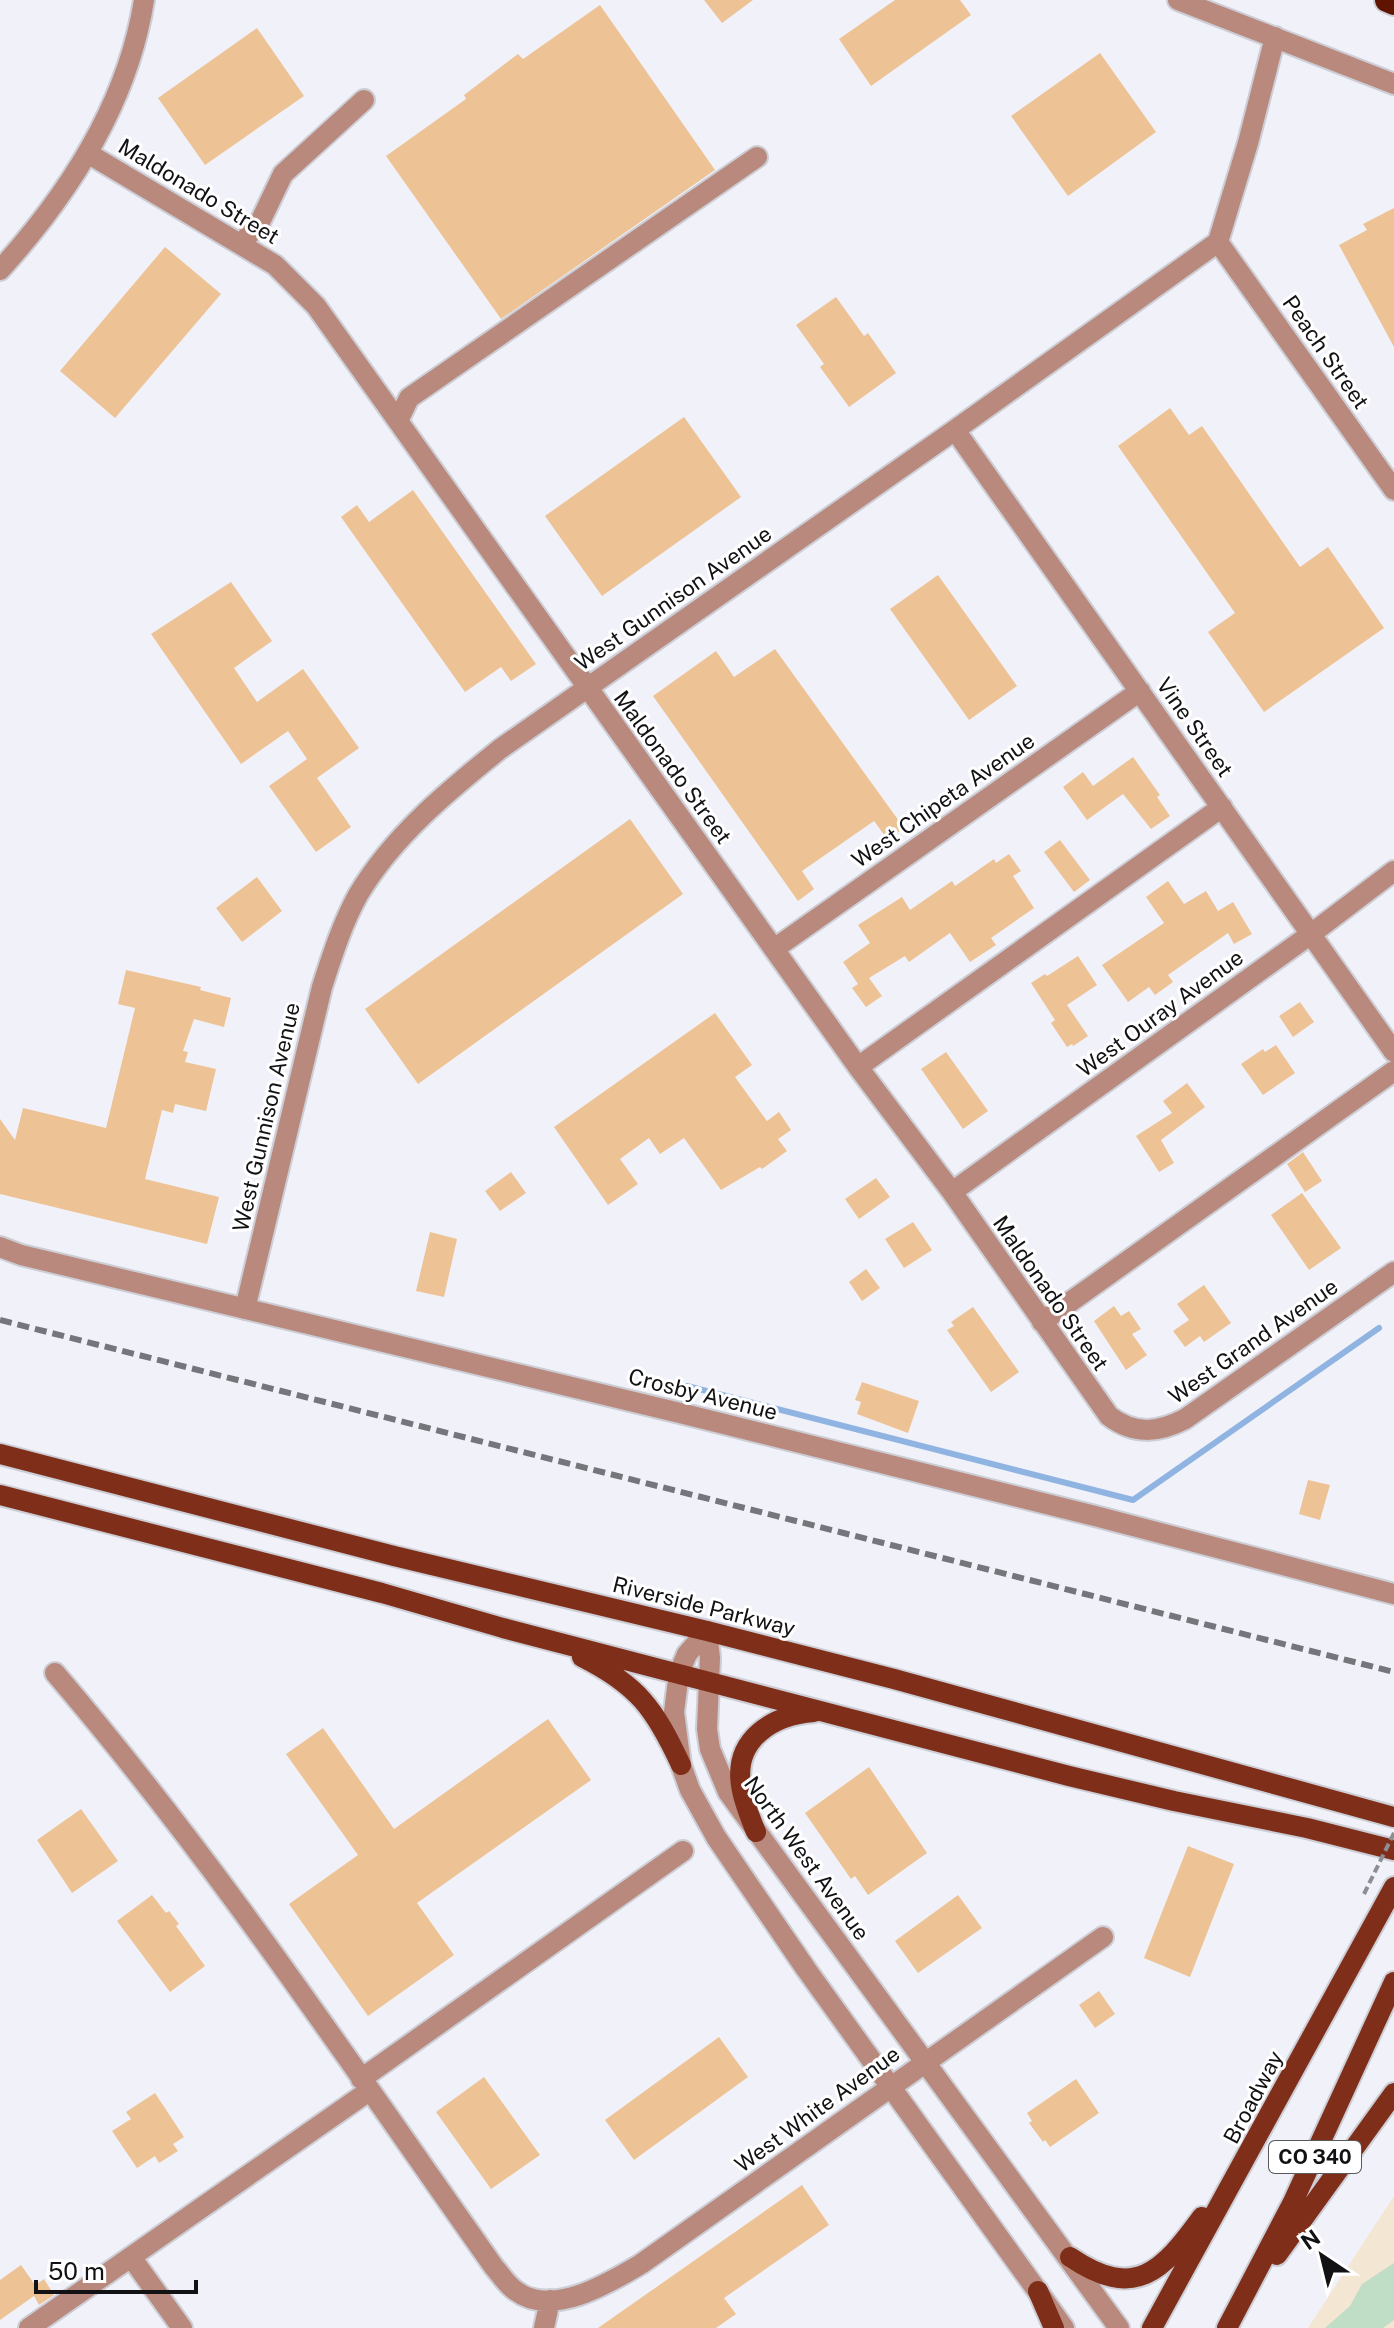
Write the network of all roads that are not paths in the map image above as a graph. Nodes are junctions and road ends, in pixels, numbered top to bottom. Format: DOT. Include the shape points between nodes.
graph roads {
  1 [pos="144,0"];
  2 [pos="1178,0"];
  3 [pos="1387,0"];
  4 [pos="1394,3"];
  5 [pos="1275,37"];
  6 [pos="1394,84"];
  7 [pos="364,100"];
  8 [pos="89,154"];
  9 [pos="757,157"];
  10 [pos="1218,242"];
  11 [pos="242,243"];
  12 [pos="0,270"];
  13 [pos="398,421"];
  14 [pos="955,430"];
  15 [pos="1394,490"];
  16 [pos="587,688"];
  17 [pos="1140,691"];
  18 [pos="1222,807"];
  19 [pos="1394,871"];
  20 [pos="1311,934"];
  21 [pos="774,949"];
  22 [pos="1394,1052"];
  23 [pos="858,1067"];
  24 [pos="1394,1071"];
  25 [pos="952,1192"];
  26 [pos="0,1247"];
  27 [pos="1394,1272"];
  28 [pos="245,1309"];
  29 [pos="1042,1322"];
  30 [pos="1133,1429"];
  31 [pos="0,1454"];
  32 [pos="0,1495"];
  33 [pos="1394,1594"];
  34 [pos="707,1631"];
  35 [pos="543,1638"];
  36 [pos="55,1673"];
  37 [pos="679,1673"];
  38 [pos="710,1682"];
  39 [pos="826,1712"];
  40 [pos="681,1765"];
  41 [pos="1394,1817"];
  42 [pos="756,1832"];
  43 [pos="1394,1850"];
  44 [pos="683,1851"];
  45 [pos="1390,1895"];
  46 [pos="1103,1937"];
  47 [pos="1394,1982"];
  48 [pos="925,2061"];
  49 [pos="892,2084"];
  50 [pos="365,2085"];
  51 [pos="1394,2093"];
  52 [pos="1250,2153"];
  53 [pos="131,2257"];
  54 [pos="1070,2257"];
  55 [pos="1038,2291"];
  56 [pos="550,2300"];
  57 [pos="29,2328"];
  58 [pos="182,2328"];
  59 [pos="544,2328"];
  60 [pos="1054,2328"];
  61 [pos="1064,2328"];
  62 [pos="1119,2328"];
  63 [pos="1152,2328"];
  64 [pos="1227,2328"];
  1 -- 8 [label="street" via="124,73"];
  2 -- 5 [label="street"];
  3 -- 4 [label="highway"];
  5 -- 6 [label="street"];
  5 -- 10 [label="street"];
  7 -- 11 [label="street" via="283,174 260,222"];
  8 -- 11 [label="street, Maldonado Street"];
  8 -- 12 [label="street"];
  9 -- 13 [label="street" via="409,398"];
  10 -- 14 [label="street, West Gunnison Avenue"];
  10 -- 15 [label="street, Peach Street"];
  11 -- 13 [label="street, Maldonado Street" via="275,265 316,306"];
  13 -- 16 [label="street, Maldonado Street"];
  14 -- 16 [label="street, West Gunnison Avenue"];
  14 -- 17 [label="street, Vine Street"];
  16 -- 21 [label="street, Maldonado Street"];
  16 -- 28 [label="street, West Gunnison Avenue" via="448,791 394,846 358,895 322,987"];
  17 -- 18 [label="street, Vine Street"];
  17 -- 21 [label="street, West Chipeta Avenue"];
  18 -- 20 [label="street, Vine Street"];
  18 -- 23 [label="street"];
  19 -- 20 [label="street, West Ouray Avenue"];
  20 -- 22 [label="street, Vine Street"];
  20 -- 25 [label="street, West Ouray Avenue"];
  21 -- 23 [label="street, Maldonado Street"];
  23 -- 25 [label="street, Maldonado Street"];
  24 -- 29 [label="street"];
  25 -- 29 [label="street, Maldonado Street"];
  26 -- 28 [label="street, Crosby Avenue"];
  27 -- 30 [label="street, West Grand Avenue" via="1185,1419 1167,1429"];
  28 -- 33 [label="street, Crosby Avenue"];
  29 -- 30 [label="street, Maldonado Street" via="1109,1416"];
  31 -- 34 [label="main road, Riverside Parkway"];
  32 -- 35 [label="main road"];
  34 -- 37 [label="street"];
  34 -- 38 [label="street, North West Avenue"];
  34 -- 41 [label="main road, Riverside Parkway"];
  35 -- 37 [label="main road"];
  35 -- 40 [label="main road" via="608,1670 634,1690 656,1714"];
  36 -- 50 [label="street" via="211,1869"];
  37 -- 38 [label="main road"];
  37 -- 40 [label="street" via="674,1712"];
  38 -- 39 [label="main road"];
  38 -- 42 [label="street, North West Avenue" via="710,1749 728,1792"];
  39 -- 42 [label="main road" via="784,1717 750,1740 741,1782"];
  39 -- 43 [label="main road" via="1069,1776"];
  40 -- 49 [label="street" via="716,1837"];
  42 -- 48 [label="street, North West Avenue"];
  44 -- 50 [label="street"];
  45 -- 52 [label="main road, Broadway / CO 340"];
  46 -- 48 [label="street, West White Avenue"];
  47 -- 64 [label="main road, CO 340" via="1300,2189"];
  48 -- 49 [label="street, West White Avenue"];
  48 -- 54 [label="street, North West Avenue"];
  49 -- 55 [label="street"];
  49 -- 56 [label="street, West White Avenue" via="641,2264 601,2287"];
  50 -- 53 [label="street"];
  50 -- 56 [label="street" via="506,2282 516,2292"];
  51 -- 64 [label="main road"];
  52 -- 54 [label="main road" via="1165,2263 1135,2278 1107,2278"];
  52 -- 63 [label="main road, Broadway / CO 340"];
  53 -- 57 [label="street"];
  53 -- 58 [label="street"];
  54 -- 62 [label="street, North West Avenue"];
  55 -- 60 [label="main road"];
  55 -- 61 [label="street"];
  56 -- 59 [label="street"];
}
